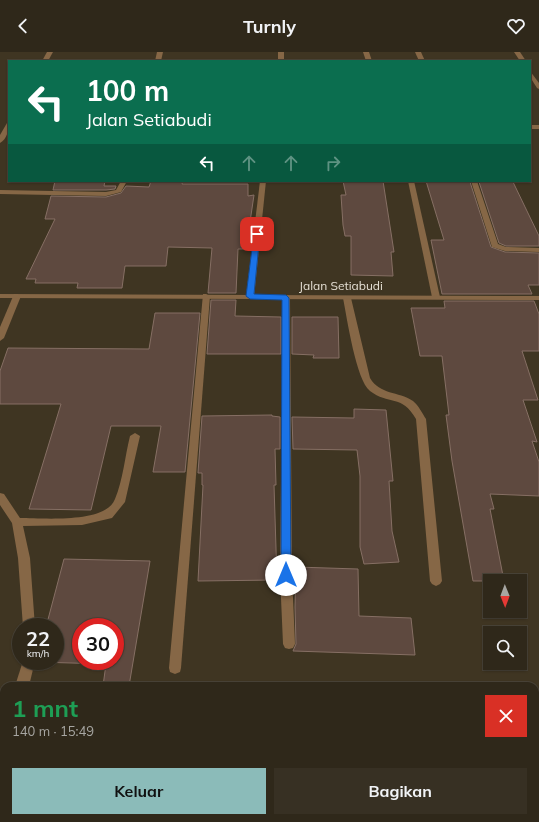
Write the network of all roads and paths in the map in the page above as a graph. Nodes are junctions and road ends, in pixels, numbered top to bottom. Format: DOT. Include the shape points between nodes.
graph roads {
  1 [pos="531,74"];
  2 [pos="539,87"];
  3 [pos="2,132"];
  4 [pos="0,141"];
  5 [pos="124,182"];
  6 [pos="263,182"];
  7 [pos="411,182"];
  8 [pos="474,182"];
  9 [pos="0,192"];
  10 [pos="539,250"];
  11 [pos="0,296"];
  12 [pos="17,296"];
  13 [pos="206,296"];
  14 [pos="250,296"];
  15 [pos="436,297"];
  16 [pos="286,298"];
  17 [pos="347,298"];
  18 [pos="539,298"];
  19 [pos="0,338"];
  20 [pos="135,436"];
  21 [pos="0,497"];
  22 [pos="17,522"];
  23 [pos="436,581"];
  24 [pos="28,618"];
  25 [pos="289,644"];
  26 [pos="175,668"];
  27 [pos="26,670"];
  28 [pos="23,682"];
  1 -- 2 [label="street"];
  3 -- 4 [label="street"];
  5 -- 9 [label="street" via="119,191 106,194"];
  6 -- 14 [label="street"];
  7 -- 15 [label="street"];
  8 -- 10 [label="street" via="495,245 505,249"];
  11 -- 12 [label="street, Jalan Setiabudi"];
  12 -- 13 [label="street, Jalan Setiabudi"];
  12 -- 19 [label="street"];
  13 -- 14 [label="street, Jalan Setiabudi"];
  13 -- 26 [label="street"];
  14 -- 16 [label="street, Jalan Setiabudi"];
  15 -- 17 [label="street, Jalan Setiabudi"];
  15 -- 18 [label="street, Jalan Setiabudi"];
  16 -- 17 [label="street, Jalan Setiabudi"];
  16 -- 25 [label="street" via="286,575"];
  17 -- 23 [label="street" via="364,378 369,387 405,401 421,418"];
  20 -- 22 [label="street" via="120,502 108,515 82,521"];
  21 -- 22 [label="street"];
  22 -- 24 [label="street" via="24,558"];
  27 -- 28 [label="street"];
}
